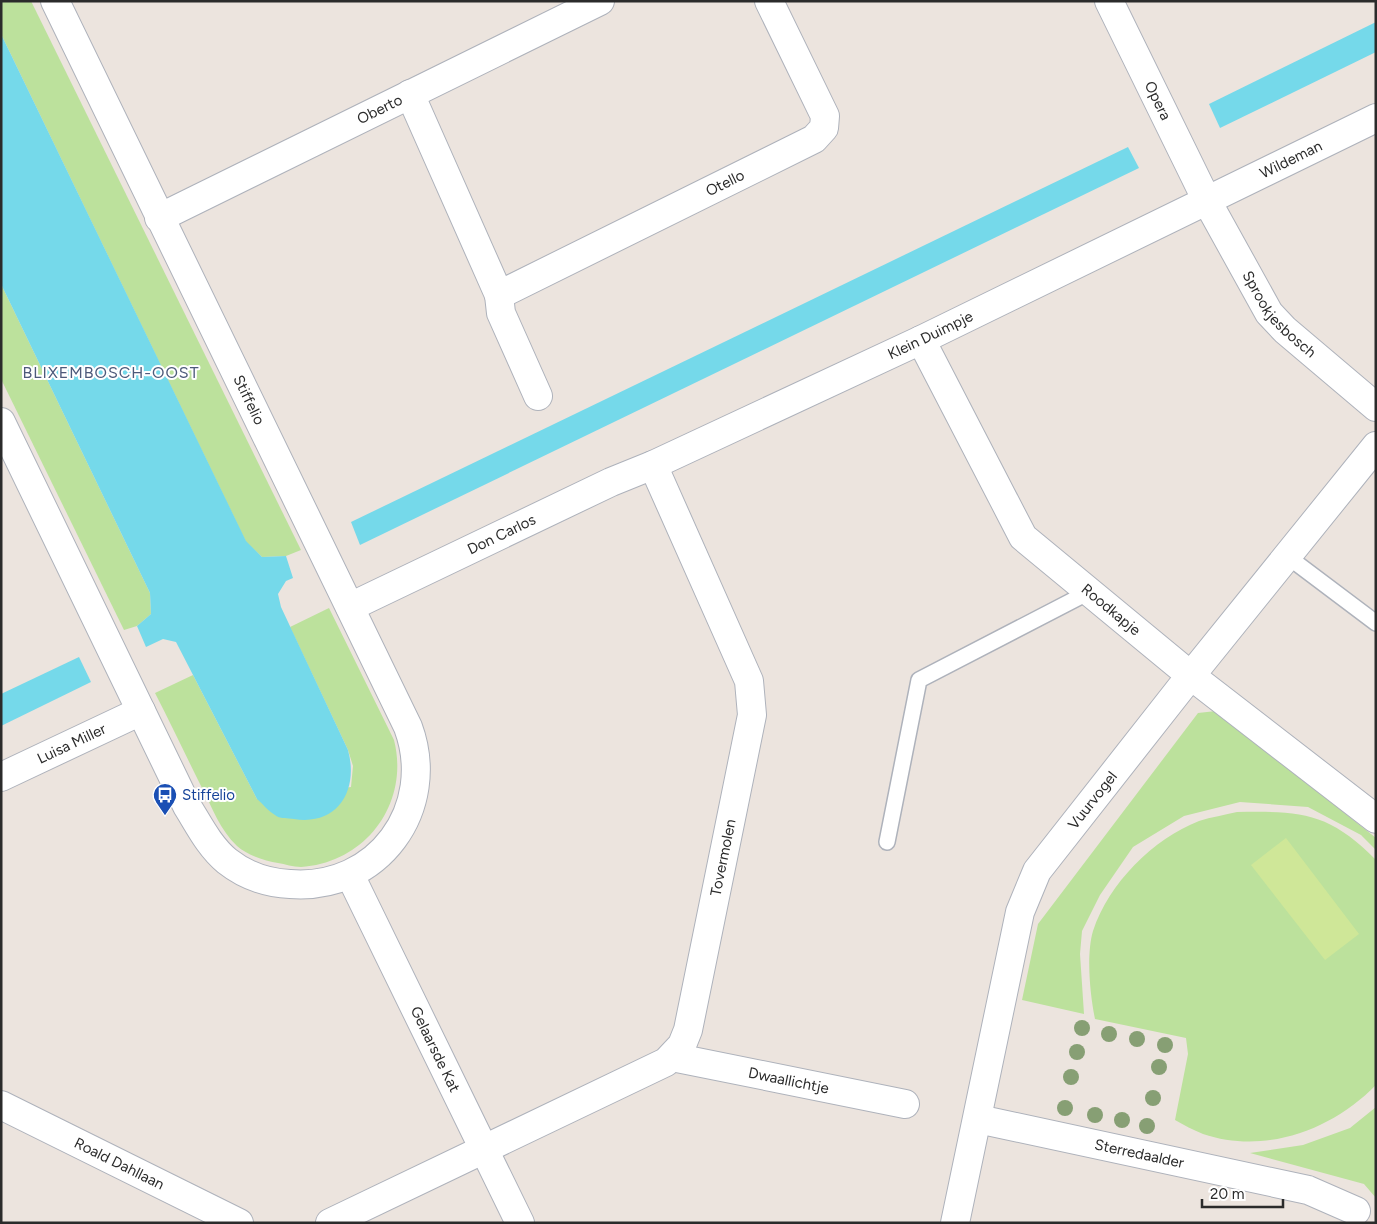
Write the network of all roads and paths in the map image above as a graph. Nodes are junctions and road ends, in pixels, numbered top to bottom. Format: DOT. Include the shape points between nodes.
graph roads {
  1 [pos="55,1"];
  2 [pos="600,1"];
  3 [pos="769,1"];
  4 [pos="1108,1"];
  5 [pos="410,94"];
  6 [pos="1376,118"];
  7 [pos="1207,201"];
  8 [pos="159,218"];
  9 [pos="500,295"];
  10 [pos="921,340"];
  11 [pos="538,396"];
  12 [pos="1376,406"];
  13 [pos="1,422"];
  14 [pos="1376,446"];
  15 [pos="653,465"];
  16 [pos="1287,556"];
  17 [pos="1089,592"];
  18 [pos="350,607"];
  19 [pos="1376,623"];
  20 [pos="1190,675"];
  21 [pos="141,711"];
  22 [pos="1,777"];
  23 [pos="1376,819"];
  24 [pos="887,842"];
  25 [pos="350,875"];
  26 [pos="672,1057"];
  27 [pos="905,1104"];
  28 [pos="1,1105"];
  29 [pos="978,1119"];
  30 [pos="484,1149"];
  31 [pos="1356,1211"];
  32 [pos="239,1223"];
  33 [pos="330,1223"];
  34 [pos="520,1223"];
  35 [pos="955,1223"];
  1 -- 8 [label="street, Stiffelio"];
  2 -- 5 [label="street, Oberto"];
  3 -- 9 [label="street, Otello" via="825,116 824,128 814,139"];
  4 -- 7 [label="street, Opera"];
  5 -- 8 [label="street, Oberto"];
  5 -- 9 [label="street"];
  6 -- 7 [label="street, Wildeman"];
  7 -- 10 [label="street, Klein Duimpje"];
  7 -- 12 [label="street, Sprookjesbosch" via="1269,313"];
  8 -- 18 [label="street, Stiffelio"];
  9 -- 11 [label="street" via="501,313"];
  10 -- 15 [label="street, Klein Duimpje"];
  10 -- 17 [label="street, Roodkapje" via="1022,537"];
  13 -- 21 [label="street, Stiffelio"];
  14 -- 16 [label="street, Vuurvogel"];
  15 -- 18 [label="street, Don Carlos"];
  15 -- 26 [label="street, Tovermolen" via="749,681 752,715 688,1030"];
  16 -- 19 [label="lane"];
  16 -- 20 [label="street, Vuurvogel"];
  17 -- 20 [label="street, Roodkapje"];
  17 -- 24 [label="lane" via="919,680"];
  18 -- 25 [label="street, Stiffelio" via="408,727 416,760 414,795 402,824 375,859"];
  20 -- 23 [label="street, Roodkapje"];
  20 -- 29 [label="street, Vuurvogel" via="1037,872 1020,912"];
  21 -- 22 [label="street, Luisa Miller"];
  21 -- 25 [label="street, Stiffelio" via="187,806 207,838 227,860 249,875 281,884 312,885"];
  25 -- 30 [label="street, Gelaarsde Kat"];
  26 -- 27 [label="street, Dwaallichtje"];
  26 -- 30 [label="street, Tovermolen"];
  28 -- 32 [label="street, Roald Dahllaan"];
  29 -- 31 [label="street, Sterredaalder" via="1308,1190"];
  29 -- 35 [label="street, Vuurvogel"];
  30 -- 33 [label="street"];
  30 -- 34 [label="street, Gelaarsde Kat"];
}
